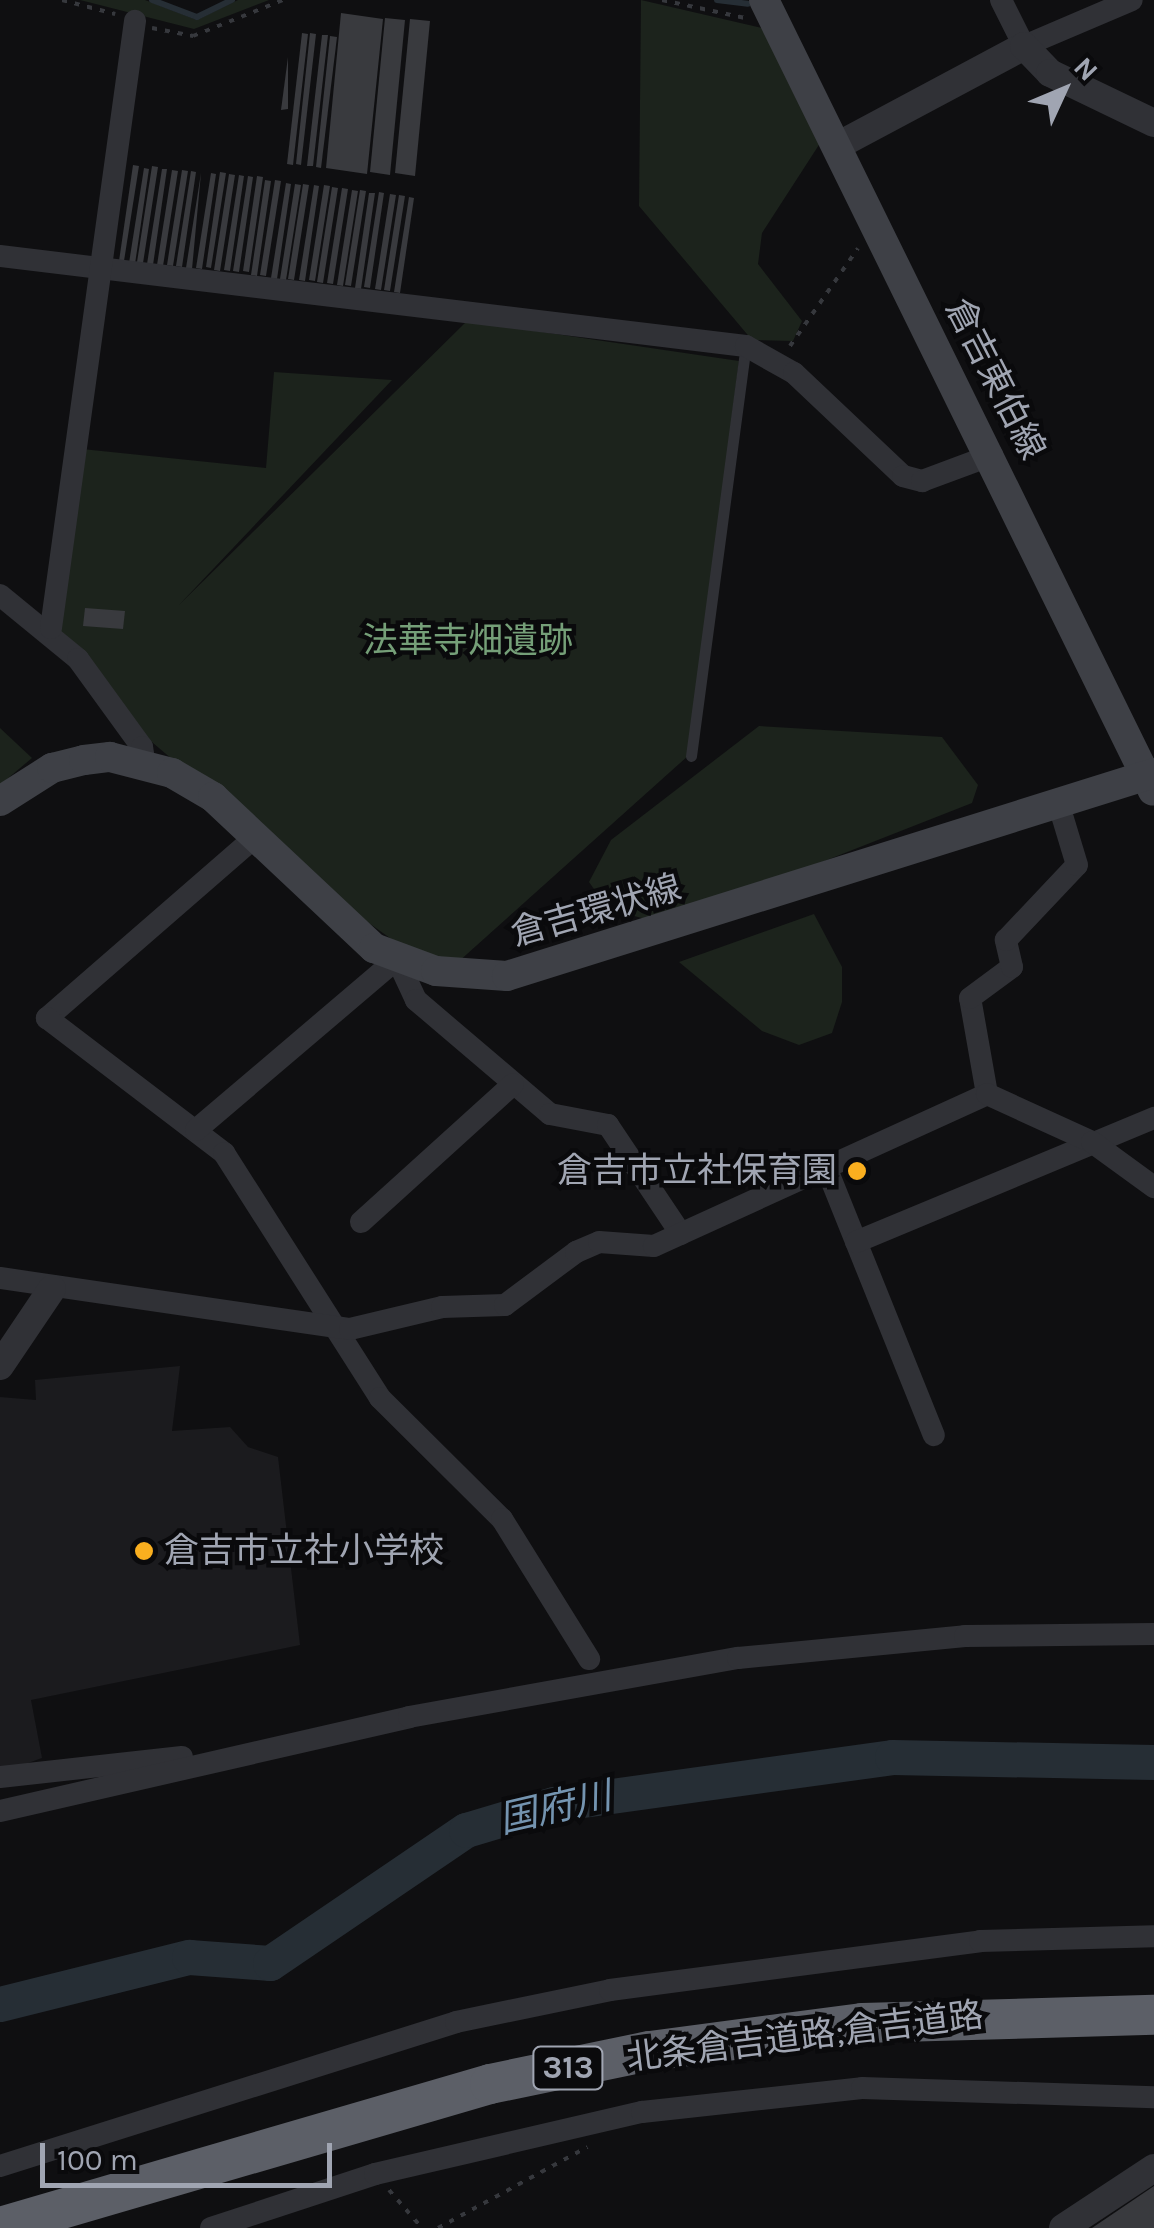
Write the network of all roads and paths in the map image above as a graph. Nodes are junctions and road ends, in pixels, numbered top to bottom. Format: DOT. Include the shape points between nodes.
graph roads {
  1 [pos="62,0"];
  2 [pos="282,0"];
  3 [pos="662,0"];
  4 [pos="1000,0"];
  5 [pos="1132,0"];
  6 [pos="770,11"];
  7 [pos="135,21"];
  8 [pos="1024,46"];
  9 [pos="1154,123"];
  10 [pos="838,146"];
  11 [pos="881,235"];
  12 [pos="0,256"];
  13 [pos="102,270"];
  14 [pos="746,346"];
  15 [pos="992,455"];
  16 [pos="0,595"];
  17 [pos="51,628"];
  18 [pos="691,756"];
  19 [pos="145,765"];
  20 [pos="1151,781"];
  21 [pos="0,801"];
  22 [pos="1058,802"];
  23 [pos="246,845"];
  24 [pos="397,959"];
  25 [pos="513,1084"];
  26 [pos="987,1094"];
  27 [pos="1154,1118"];
  28 [pos="196,1130"];
  29 [pos="1092,1142"];
  30 [pos="826,1167"];
  31 [pos="1154,1187"];
  32 [pos="360,1222"];
  33 [pos="680,1234"];
  34 [pos="856,1242"];
  35 [pos="0,1278"];
  36 [pos="52,1289"];
  37 [pos="337,1328"];
  38 [pos="0,1366"];
  39 [pos="934,1435"];
  40 [pos="1154,1634"];
  41 [pos="589,1659"];
  42 [pos="205,1762"];
  43 [pos="0,1777"];
  44 [pos="0,1810"];
  45 [pos="1154,1936"];
  46 [pos="1154,2015"];
  47 [pos="1154,2032"];
  48 [pos="1154,2096"];
  49 [pos="599,2140"];
  50 [pos="0,2166"];
  51 [pos="1154,2168"];
  52 [pos="374,2174"];
  53 [pos="0,2228"];
  54 [pos="66,2228"];
  55 [pos="211,2228"];
  56 [pos="422,2228"];
  57 [pos="438,2228"];
  58 [pos="1063,2228"];
  1 -- 7 [label="path"];
  2 -- 7 [label="path" via="193,36"];
  3 -- 6 [label="path"];
  4 -- 8 [label="street"];
  5 -- 8 [label="street"];
  6 -- 10 [label="main road, 倉吉東伯線"];
  7 -- 13 [label="street"];
  8 -- 9 [label="street" via="1050,72"];
  8 -- 10 [label="street"];
  10 -- 11 [label="main road, 倉吉東伯線"];
  11 -- 14 [label="path" via="859,247 793,346"];
  11 -- 15 [label="main road, 倉吉東伯線"];
  12 -- 13 [label="street"];
  13 -- 14 [label="street"];
  13 -- 17 [label="street"];
  14 -- 15 [label="street" via="794,373 902,476 922,482"];
  14 -- 18 [label="lane"];
  15 -- 20 [label="main road, 倉吉東伯線"];
  16 -- 17 [label="street"];
  17 -- 19 [label="street" via="100,686"];
  19 -- 21 [label="main road, 倉吉環状線" via="110,757 52,768"];
  19 -- 24 [label="main road, 倉吉環状線" via="213,797 374,948"];
  20 -- 22 [label="main road, 倉吉環状線"];
  22 -- 24 [label="main road, 倉吉環状線" via="558,967 508,976"];
  22 -- 26 [label="street" via="1077,865 1006,940 1012,967 970,998"];
  23 -- 28 [label="street" via="47,1018"];
  24 -- 25 [label="street" via="416,1000"];
  24 -- 28 [label="street"];
  25 -- 32 [label="street"];
  25 -- 33 [label="street" via="550,1114 608,1125"];
  26 -- 29 [label="street"];
  26 -- 30 [label="street"];
  27 -- 29 [label="street"];
  28 -- 37 [label="street" via="241,1175"];
  29 -- 31 [label="street"];
  29 -- 34 [label="street"];
  30 -- 33 [label="street"];
  30 -- 34 [label="street"];
  33 -- 37 [label="street" via="654,1246 599,1242 505,1305"];
  34 -- 39 [label="street"];
  35 -- 36 [label="street"];
  36 -- 37 [label="street"];
  36 -- 38 [label="street"];
  37 -- 41 [label="street" via="380,1398 502,1519"];
  40 -- 42 [label="street" via="964,1636 738,1658"];
  42 -- 43 [label="street" via="175,1755 83,1761"];
  42 -- 44 [label="street"];
  45 -- 50 [label="street" via="980,1940 610,1990 456,2022"];
  46 -- 53 [label="highway, 北条倉吉道路;倉吉道路 / 313" via="862,2023 650,2051 472,2090"];
  47 -- 54 [label="highway, 北条倉吉道路;倉吉道路 / 313" via="864,2040 653,2069 293,2156"];
  48 -- 52 [label="street" via="862,2088 642,2112"];
  49 -- 57 [label="path"];
  51 -- 58 [label="street"];
  52 -- 55 [label="street"];
  52 -- 56 [label="path"];
}
